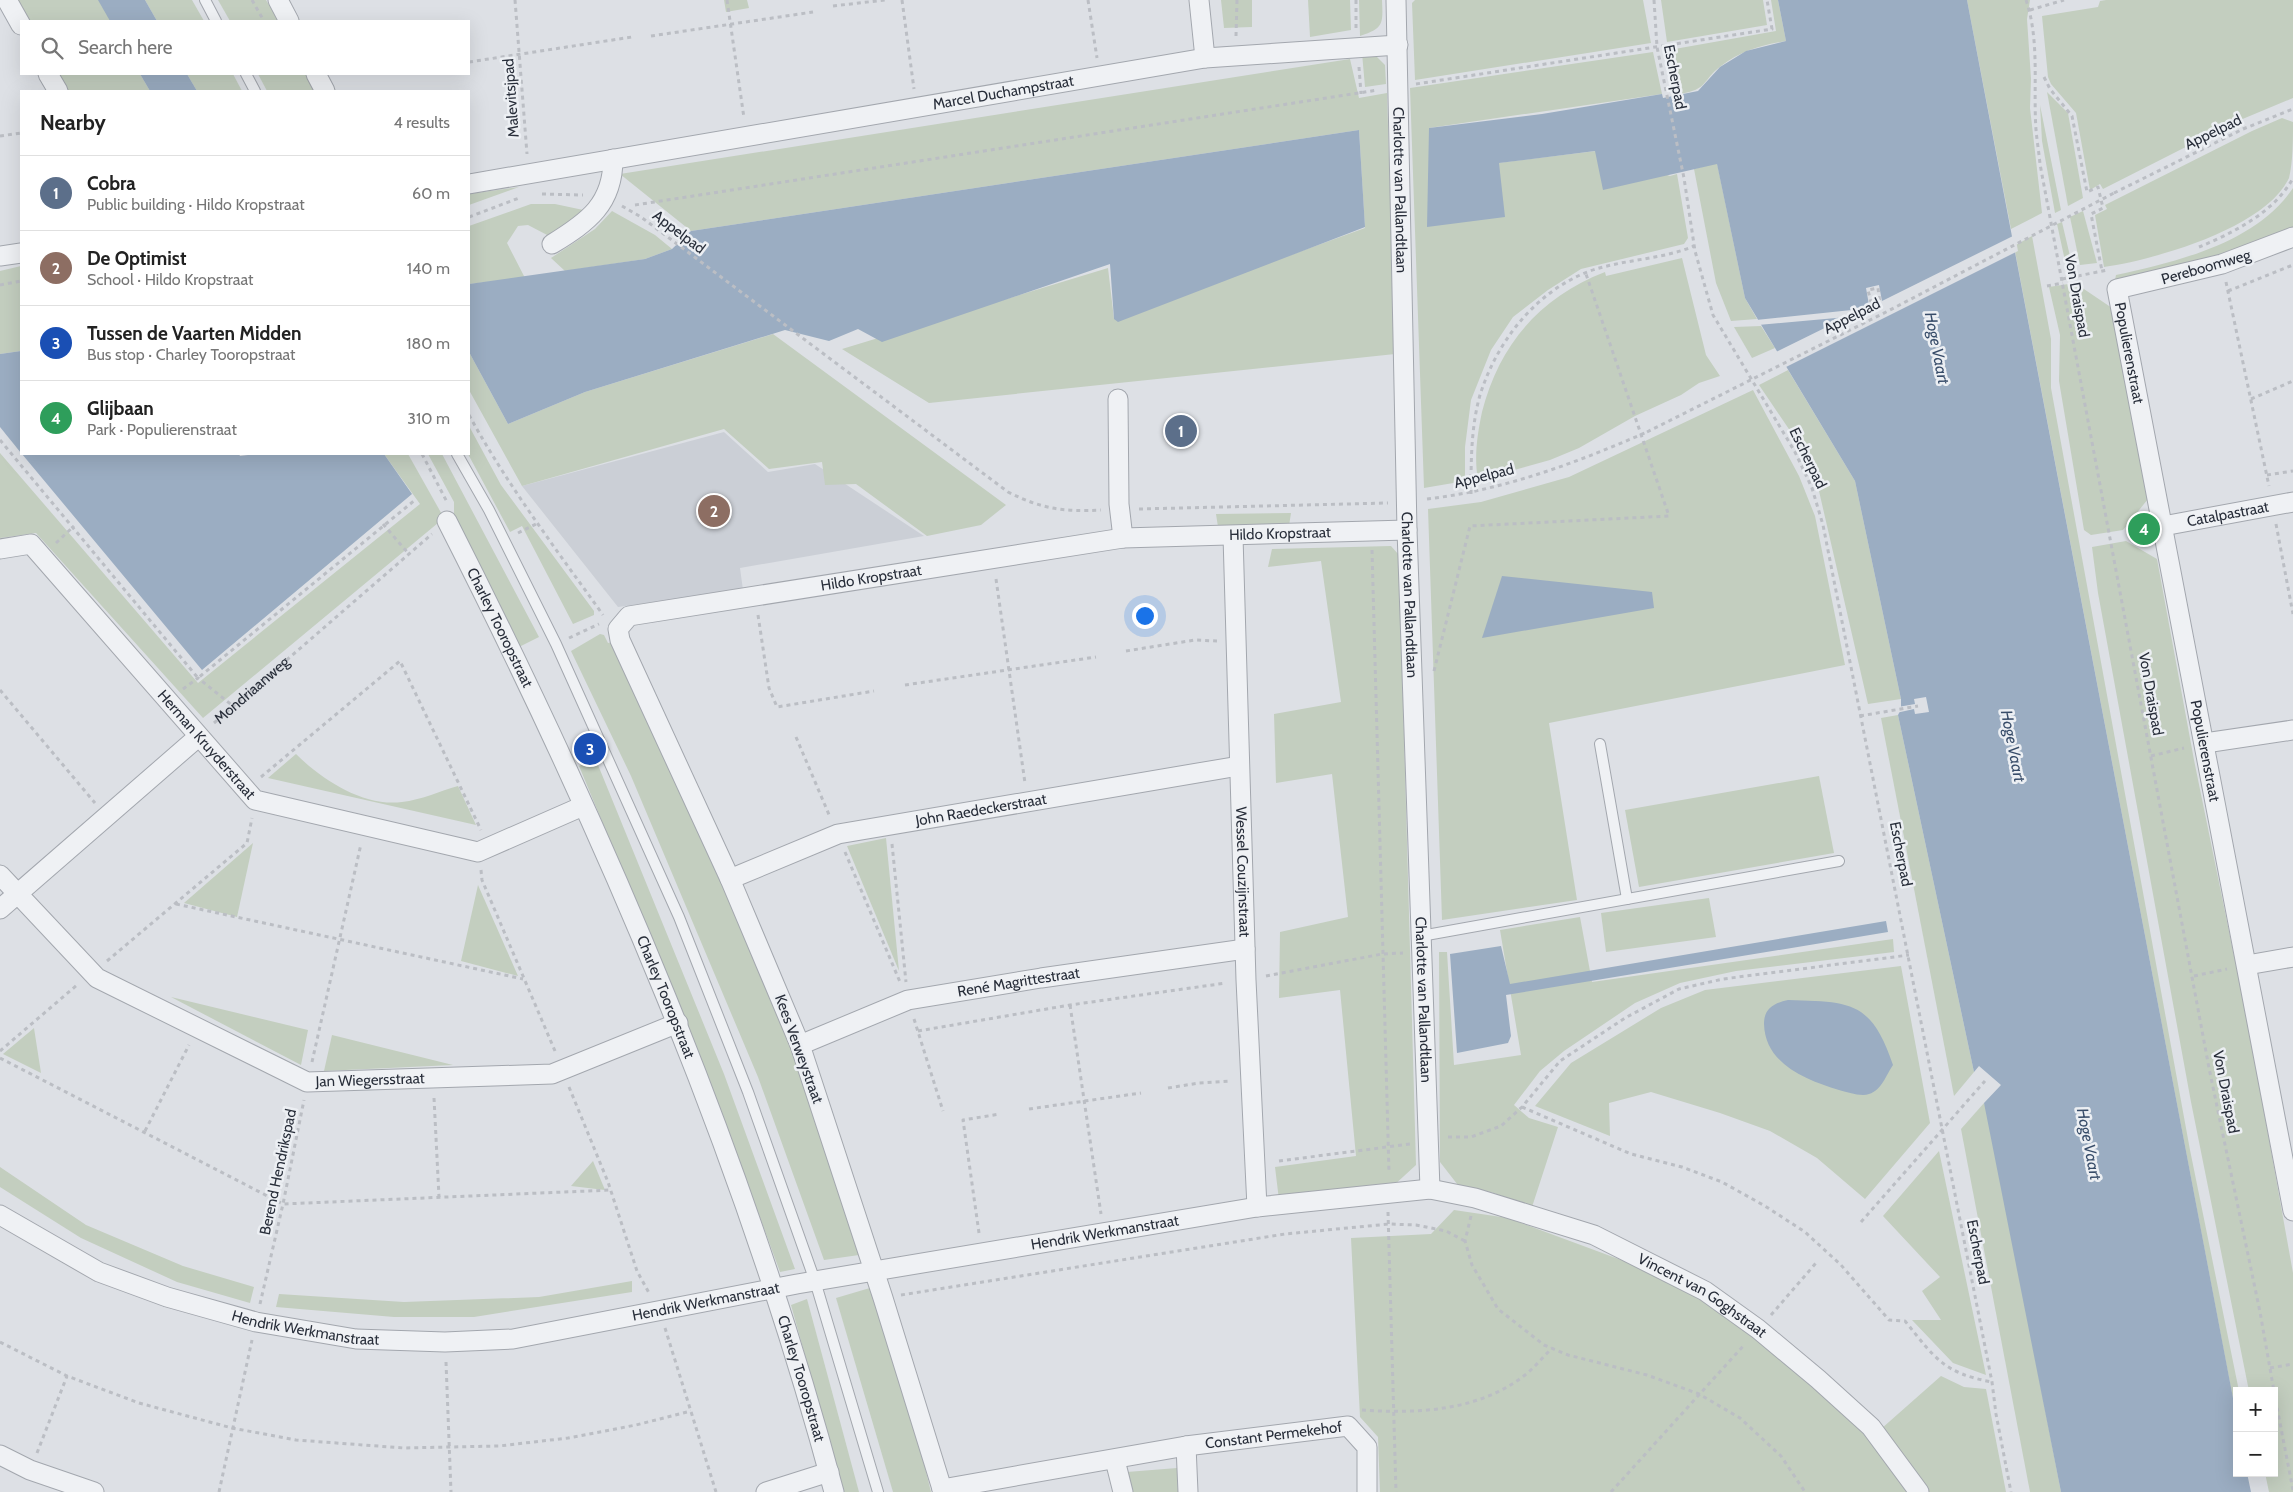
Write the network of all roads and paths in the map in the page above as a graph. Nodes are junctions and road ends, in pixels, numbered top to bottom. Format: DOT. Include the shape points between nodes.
graph roads {
  1 [pos="205,0"];
  2 [pos="252,0"];
  3 [pos="278,0"];
  4 [pos="515,0"];
  5 [pos="727,0"];
  6 [pos="885,0"];
  7 [pos="902,0"];
  8 [pos="1088,0"];
  9 [pos="1198,0"];
  10 [pos="1237,0"];
  11 [pos="1396,0"];
  12 [pos="1654,0"];
  13 [pos="1767,0"];
  14 [pos="2026,0"];
  15 [pos="2064,0"];
  16 [pos="6,6"];
  17 [pos="832,6"];
  18 [pos="2030,10"];
  19 [pos="813,12"];
  20 [pos="215,20"];
  21 [pos="263,20"];
  22 [pos="288,20"];
  23 [pos="730,23"];
  24 [pos="20,24"];
  25 [pos="632,36"];
  26 [pos="651,36"];
  27 [pos="1398,45"];
  28 [pos="1657,47"];
  29 [pos="519,54"];
  30 [pos="1236,56"];
  31 [pos="1205,58"];
  32 [pos="470,62"];
  33 [pos="49,75"];
  34 [pos="247,75"];
  35 [pos="317,75"];
  36 [pos="1100,76"];
  37 [pos="2044,77"];
  38 [pos="1398,86"];
  39 [pos="57,90"];
  40 [pos="254,90"];
  41 [pos="324,90"];
  42 [pos="916,107"];
  43 [pos="2293,109"];
  44 [pos="20,133"];
  45 [pos="0,136"];
  46 [pos="747,136"];
  47 [pos="613,159"];
  48 [pos="527,173"];
  49 [pos="2293,178"];
  50 [pos="470,184"];
  51 [pos="531,194"];
  52 [pos="604,199"];
  53 [pos="2101,200"];
  54 [pos="635,205"];
  55 [pos="470,217"];
  56 [pos="2293,237"];
  57 [pos="552,244"];
  58 [pos="1694,246"];
  59 [pos="2194,249"];
  60 [pos="20,253"];
  61 [pos="0,256"];
  62 [pos="2222,264"];
  63 [pos="2293,265"];
  64 [pos="2110,270"];
  65 [pos="2102,271"];
  66 [pos="1586,274"];
  67 [pos="2063,281"];
  68 [pos="20,282"];
  69 [pos="0,285"];
  70 [pos="2048,286"];
  71 [pos="2117,289"];
  72 [pos="2228,291"];
  73 [pos="1880,304"];
  74 [pos="1873,311"];
  75 [pos="849,374"];
  76 [pos="2293,381"];
  77 [pos="1118,399"];
  78 [pos="2251,399"];
  79 [pos="470,416"];
  80 [pos="1642,435"];
  81 [pos="0,440"];
  82 [pos="423,455"];
  83 [pos="459,455"];
  84 [pos="2293,470"];
  85 [pos="2267,475"];
  86 [pos="1471,494"];
  87 [pos="415,500"];
  88 [pos="1406,502"];
  89 [pos="2293,502"];
  90 [pos="2273,506"];
  91 [pos="447,521"];
  92 [pos="383,524"];
  93 [pos="536,524"];
  94 [pos="2163,526"];
  95 [pos="1407,530"];
  96 [pos="1371,532"];
  97 [pos="516,534"];
  98 [pos="1233,536"];
  99 [pos="1123,538"];
  100 [pos="0,549"];
  101 [pos="408,553"];
  102 [pos="993,558"];
  103 [pos="756,597"];
  104 [pos="2293,612"];
  105 [pos="614,622"];
  106 [pos="1236,641"];
  107 [pos="1126,651"];
  108 [pos="1096,657"];
  109 [pos="1008,670"];
  110 [pos="1432,677"];
  111 [pos="198,678"];
  112 [pos="905,685"];
  113 [pos="0,690"];
  114 [pos="874,691"];
  115 [pos="167,702"];
  116 [pos="233,706"];
  117 [pos="1918,706"];
  118 [pos="1861,716"];
  119 [pos="2293,730"];
  120 [pos="198,737"];
  121 [pos="796,737"];
  122 [pos="2205,743"];
  123 [pos="1600,744"];
  124 [pos="2151,756"];
  125 [pos="1239,766"];
  126 [pos="250,795"];
  127 [pos="1028,801"];
  128 [pos="583,806"];
  129 [pos="106,816"];
  130 [pos="364,826"];
  131 [pos="890,826"];
  132 [pos="838,834"];
  133 [pos="478,852"];
  134 [pos="1839,861"];
  135 [pos="0,874"];
  136 [pos="730,879"];
  137 [pos="17,894"];
  138 [pos="1627,899"];
  139 [pos="176,904"];
  140 [pos="0,908"];
  141 [pos="341,939"];
  142 [pos="1421,944"];
  143 [pos="1245,949"];
  144 [pos="1382,954"];
  145 [pos="1909,955"];
  146 [pos="2293,957"];
  147 [pos="2248,965"];
  148 [pos="92,973"];
  149 [pos="2194,976"];
  150 [pos="524,979"];
  151 [pos="1246,980"];
  152 [pos="908,1000"];
  153 [pos="1070,1005"];
  154 [pos="678,1023"];
  155 [pos="198,1027"];
  156 [pos="918,1031"];
  157 [pos="800,1045"];
  158 [pos="0,1051"];
  159 [pos="0,1058"];
  160 [pos="562,1070"];
  161 [pos="433,1079"];
  162 [pos="1251,1080"];
  163 [pos="1985,1081"];
  164 [pos="307,1082"];
  165 [pos="1168,1088"];
  166 [pos="1141,1093"];
  167 [pos="1086,1101"];
  168 [pos="1522,1107"];
  169 [pos="1029,1109"];
  170 [pos="943,1111"];
  171 [pos="1000,1114"];
  172 [pos="1942,1129"];
  173 [pos="145,1131"];
  174 [pos="1428,1141"];
  175 [pos="1388,1147"];
  176 [pos="1279,1161"];
  177 [pos="1389,1189"];
  178 [pos="1430,1189"];
  179 [pos="611,1190"];
  180 [pos="439,1197"];
  181 [pos="1475,1198"];
  182 [pos="284,1204"];
  183 [pos="1257,1207"];
  184 [pos="2293,1211"];
  185 [pos="0,1215"];
  186 [pos="1861,1222"];
  187 [pos="1388,1224"];
  188 [pos="1104,1232"];
  189 [pos="1465,1242"];
  190 [pos="982,1252"];
  191 [pos="1816,1263"];
  192 [pos="873,1271"];
  193 [pos="815,1282"];
  194 [pos="775,1288"];
  195 [pos="883,1298"];
  196 [pos="660,1311"];
  197 [pos="256,1322"];
  198 [pos="1758,1329"];
  199 [pos="0,1342"];
  200 [pos="445,1342"];
  201 [pos="1552,1348"];
  202 [pos="2293,1364"];
  203 [pos="2270,1368"];
  204 [pos="67,1376"];
  205 [pos="1992,1382"];
  206 [pos="2273,1387"];
  207 [pos="1699,1394"];
  208 [pos="691,1411"];
  209 [pos="1393,1411"];
  210 [pos="2278,1412"];
  211 [pos="1348,1426"];
  212 [pos="232,1428"];
  213 [pos="1186,1446"];
  214 [pos="450,1449"];
  215 [pos="0,1455"];
  216 [pos="1115,1460"];
  217 [pos="30,1470"];
  218 [pos="829,1472"];
  219 [pos="2293,1490"];
  220 [pos="943,1491"];
  221 [pos="94,1492"];
  222 [pos="219,1492"];
  223 [pos="451,1492"];
  224 [pos="716,1492"];
  225 [pos="766,1492"];
  226 [pos="834,1492"];
  227 [pos="878,1492"];
  228 [pos="1123,1492"];
  229 [pos="1188,1492"];
  230 [pos="1368,1492"];
  231 [pos="1396,1492"];
  232 [pos="1611,1492"];
  233 [pos="1805,1492"];
  234 [pos="1919,1492"];
  235 [pos="2011,1492"];
  1 -- 20 [label="lane"];
  2 -- 21 [label="path"];
  3 -- 22 [label="street"];
  4 -- 29 [label="path, Malevitsjpad"];
  5 -- 23 [label="path"];
  6 -- 17 [label="path"];
  7 -- 42 [label="path"];
  8 -- 36 [label="path"];
  9 -- 31 [label="street"];
  10 -- 30 [label="path"];
  11 -- 27 [label="street, Charlotte van Pallandtlaan"];
  12 -- 28 [label="path, Escherpad"];
  13 -- 28 [label="path" via="1772,29"];
  14 -- 18 [label="path, Von Draispad"];
  15 -- 18 [label="path"];
  16 -- 24 [label="street"];
  18 -- 67 [label="path, Von Draispad" via="2036,130"];
  19 -- 23 [label="path"];
  23 -- 26 [label="path"];
  23 -- 46 [label="path"];
  25 -- 29 [label="path"];
  27 -- 30 [label="street, Marcel Duchampstraat"];
  27 -- 38 [label="street, Charlotte van Pallandtlaan"];
  28 -- 38 [label="path"];
  28 -- 58 [label="path, Escherpad" via="1684,178"];
  29 -- 32 [label="path"];
  29 -- 48 [label="path, Malevitsjpad"];
  30 -- 31 [label="street, Marcel Duchampstraat"];
  31 -- 36 [label="street, Marcel Duchampstraat"];
  33 -- 39 [label="street"];
  34 -- 40 [label="lane"];
  35 -- 41 [label="street"];
  36 -- 42 [label="street, Marcel Duchampstraat"];
  37 -- 53 [label="path" via="2072,116 2087,192 2098,187"];
  38 -- 54 [label="path"];
  38 -- 88 [label="street, Charlotte van Pallandtlaan"];
  42 -- 46 [label="street, Marcel Duchampstraat"];
  43 -- 53 [label="path, Appelpad, bridge"];
  44 -- 45 [label="path"];
  46 -- 47 [label="street, Marcel Duchampstraat"];
  47 -- 48 [label="street, Marcel Duchampstraat"];
  47 -- 52 [label="street" via="613,176"];
  48 -- 50 [label="street, Marcel Duchampstraat"];
  48 -- 51 [label="path, Malevitsjpad"];
  49 -- 59 [label="path" via="2271,206 2228,234"];
  51 -- 52 [label="path, Appelpad" via="570,193"];
  51 -- 55 [label="path, Appelpad"];
  52 -- 57 [label="street" via="598,210 579,228"];
  52 -- 75 [label="path, Appelpad" via="631,211 656,228"];
  53 -- 65 [label="path" via="2103,208 2090,214"];
  53 -- 80 [label="path, Appelpad, bridge"];
  56 -- 62 [label="street, Pereboomweg"];
  58 -- 66 [label="path"];
  58 -- 118 [label="path, Escherpad" via="1713,314 1796,452 1812,488 1823,525"];
  60 -- 61 [label="street"];
  62 -- 71 [label="street, Pereboomweg"];
  62 -- 72 [label="path"];
  63 -- 72 [label="path"];
  64 -- 65 [label="path"];
  65 -- 67 [label="path"];
  66 -- 80 [label="path"];
  66 -- 86 [label="path" via="1560,287 1524,315 1490,367 1473,433"];
  67 -- 70 [label="path"];
  67 -- 124 [label="path, Von Draispad"];
  68 -- 69 [label="path"];
  71 -- 94 [label="street, Populierenstraat"];
  72 -- 78 [label="path"];
  73 -- 74 [label="path" via="1878,288 1868,290"];
  76 -- 78 [label="path"];
  77 -- 99 [label="street" via="1119,504"];
  78 -- 85 [label="path"];
  79 -- 93 [label="path"];
  80 -- 86 [label="path, Appelpad" via="1584,459"];
  80 -- 110 [label="path" via="1669,516 1470,526"];
  81 -- 111 [label="path"];
  82 -- 91 [label="path" via="451,508"];
  83 -- 193 [label="lane" via="556,644 679,917 748,1092"];
  84 -- 85 [label="path"];
  85 -- 90 [label="path"];
  86 -- 88 [label="path, Appelpad"];
  87 -- 92 [label="path"];
  88 -- 95 [label="street, Charlotte van Pallandtlaan"];
  89 -- 90 [label="street, Catalpastraat"];
  90 -- 94 [label="street, Catalpastraat"];
  90 -- 104 [label="path"];
  91 -- 101 [label="path, Mondriaanweg"];
  91 -- 128 [label="street, Charley Tooropstraat" via="563,756"];
  92 -- 101 [label="path"];
  92 -- 111 [label="path"];
  93 -- 97 [label="path"];
  93 -- 105 [label="path"];
  94 -- 122 [label="street, Populierenstraat"];
  95 -- 96 [label="street, Hildo Kropstraat"];
  95 -- 142 [label="street, Charlotte van Pallandtlaan"];
  96 -- 98 [label="street, Hildo Kropstraat"];
  96 -- 144 [label="path"];
  98 -- 99 [label="street, Hildo Kropstraat"];
  98 -- 106 [label="street, Wessel Couzijnstraat"];
  99 -- 102 [label="street, Hildo Kropstraat"];
  100 -- 115 [label="street, Herman Kruyderstraat" via="31,544"];
  101 -- 116 [label="path, Mondriaanweg"];
  102 -- 103 [label="street, Hildo Kropstraat"];
  102 -- 109 [label="path"];
  103 -- 105 [label="street, Hildo Kropstraat" via="629,616"];
  103 -- 114 [label="path" via="769,688 777,707"];
  105 -- 136 [label="street, Kees Verweystraat"];
  106 -- 107 [label="path" via="1195,640"];
  106 -- 125 [label="street, Wessel Couzijnstraat"];
  108 -- 109 [label="path"];
  109 -- 112 [label="path"];
  109 -- 127 [label="path"];
  111 -- 115 [label="path"];
  111 -- 116 [label="path"];
  113 -- 129 [label="path"];
  115 -- 120 [label="street, Herman Kruyderstraat"];
  116 -- 120 [label="path, Mondriaanweg"];
  117 -- 118 [label="path"];
  118 -- 145 [label="path, Escherpad"];
  119 -- 122 [label="street"];
  120 -- 126 [label="street, Herman Kruyderstraat"];
  120 -- 129 [label="street"];
  121 -- 132 [label="path"];
  122 -- 124 [label="path"];
  122 -- 147 [label="street, Populierenstraat"];
  123 -- 138 [label="lane"];
  124 -- 149 [label="path, Von Draispad"];
  125 -- 127 [label="street, John Raedeckerstraat"];
  125 -- 143 [label="street, Wessel Couzijnstraat"];
  126 -- 130 [label="street, Herman Kruyderstraat"];
  126 -- 133 [label="path" via="400,661 483,834"];
  126 -- 139 [label="path" via="247,843"];
  127 -- 131 [label="street, John Raedeckerstraat"];
  128 -- 133 [label="street"];
  128 -- 154 [label="street, Charley Tooropstraat"];
  129 -- 137 [label="street"];
  130 -- 133 [label="street, Herman Kruyderstraat"];
  130 -- 141 [label="path, Berend Hendrikspad"];
  131 -- 132 [label="street, John Raedeckerstraat"];
  131 -- 152 [label="path"];
  132 -- 136 [label="street, John Raedeckerstraat"];
  132 -- 152 [label="path"];
  133 -- 150 [label="path" via="482,880"];
  134 -- 138 [label="lane"];
  135 -- 137 [label="street, Jan Wiegersstraat"];
  136 -- 157 [label="street, Kees Verweystraat"];
  137 -- 140 [label="street"];
  137 -- 148 [label="street, Jan Wiegersstraat"];
  138 -- 142 [label="lane"];
  139 -- 141 [label="path"];
  139 -- 148 [label="path"];
  141 -- 150 [label="path"];
  141 -- 164 [label="path, Berend Hendrikspad"];
  142 -- 144 [label="path"];
  142 -- 174 [label="street, Charlotte van Pallandtlaan"];
  143 -- 151 [label="street, Wessel Couzijnstraat"];
  143 -- 152 [label="street, René Magrittestraat"];
  144 -- 151 [label="path"];
  144 -- 175 [label="path"];
  145 -- 168 [label="path" via="1723,978 1679,989 1624,1018 1560,1061"];
  145 -- 172 [label="path, Escherpad"];
  146 -- 147 [label="street"];
  147 -- 149 [label="path"];
  147 -- 184 [label="street, Populierenstraat"];
  148 -- 155 [label="street, Jan Wiegersstraat"];
  148 -- 158 [label="path"];
  149 -- 203 [label="path, Von Draispad" via="2209,1068"];
  150 -- 160 [label="path"];
  151 -- 153 [label="path"];
  151 -- 162 [label="street, Wessel Couzijnstraat"];
  152 -- 156 [label="path"];
  152 -- 157 [label="street, René Magrittestraat"];
  153 -- 156 [label="path"];
  153 -- 167 [label="path"];
  154 -- 160 [label="street, Jan Wiegersstraat"];
  154 -- 194 [label="street, Charley Tooropstraat"];
  155 -- 164 [label="street, Jan Wiegersstraat"];
  155 -- 173 [label="path"];
  156 -- 170 [label="path"];
  157 -- 192 [label="street, Kees Verweystraat"];
  159 -- 173 [label="path"];
  160 -- 161 [label="street, Jan Wiegersstraat" via="552,1074"];
  160 -- 179 [label="path"];
  161 -- 164 [label="street, Jan Wiegersstraat"];
  161 -- 180 [label="path"];
  162 -- 165 [label="path"];
  162 -- 183 [label="street, Wessel Couzijnstraat"];
  163 -- 172 [label="path"];
  164 -- 182 [label="path, Berend Hendrikspad"];
  166 -- 167 [label="path"];
  167 -- 169 [label="path"];
  167 -- 188 [label="path"];
  168 -- 174 [label="path" via="1501,1126 1471,1137"];
  168 -- 205 [label="path" via="1631,1154 1682,1167 1722,1182 1764,1206 1805,1232 1841,1264 1889,1320 1905,1321 1945,1367 1970,1378"];
  171 -- 190 [label="path" via="963,1120"];
  172 -- 186 [label="path"];
  172 -- 205 [label="path, Escherpad"];
  173 -- 182 [label="path"];
  174 -- 175 [label="path"];
  174 -- 178 [label="street, Charlotte van Pallandtlaan"];
  175 -- 176 [label="path"];
  175 -- 177 [label="path"];
  177 -- 178 [label="street, Hendrik Werkmanstraat"];
  177 -- 183 [label="street, Hendrik Werkmanstraat"];
  177 -- 187 [label="path"];
  178 -- 181 [label="street, Vincent van Goghstraat"];
  179 -- 180 [label="path"];
  179 -- 196 [label="path" via="637,1271"];
  180 -- 182 [label="path"];
  181 -- 189 [label="path"];
  181 -- 198 [label="street, Vincent van Goghstraat" via="1594,1235 1620,1247 1706,1291"];
  182 -- 197 [label="path, Berend Hendrikspad"];
  183 -- 188 [label="street, Hendrik Werkmanstraat"];
  185 -- 197 [label="street, Hendrik Werkmanstraat" via="98,1272 166,1297"];
  187 -- 189 [label="path" via="1416,1224 1446,1232"];
  187 -- 195 [label="path" via="1285,1234"];
  187 -- 209 [label="path"];
  188 -- 190 [label="street, Hendrik Werkmanstraat"];
  189 -- 201 [label="path" via="1472,1264 1498,1309"];
  190 -- 192 [label="street, Hendrik Werkmanstraat"];
  191 -- 198 [label="path"];
  192 -- 193 [label="street, Hendrik Werkmanstraat"];
  192 -- 195 [label="street, Kees Verweystraat"];
  193 -- 194 [label="street, Hendrik Werkmanstraat"];
  193 -- 227 [label="lane"];
  194 -- 196 [label="street, Hendrik Werkmanstraat"];
  194 -- 218 [label="street, Charley Tooropstraat"];
  195 -- 220 [label="street, Kees Verweystraat"];
  196 -- 200 [label="street, Hendrik Werkmanstraat" via="513,1339"];
  196 -- 208 [label="path"];
  197 -- 200 [label="street, Hendrik Werkmanstraat" via="356,1339"];
  197 -- 212 [label="path, Berend Hendrikspad"];
  198 -- 207 [label="path"];
  198 -- 234 [label="street, Vincent van Goghstraat" via="1872,1427"];
  199 -- 204 [label="path"];
  200 -- 214 [label="path"];
  201 -- 207 [label="path" via="1647,1375"];
  201 -- 209 [label="path" via="1524,1375 1489,1396 1450,1408"];
  202 -- 203 [label="path"];
  203 -- 206 [label="path, Von Draispad"];
  204 -- 212 [label="path" via="139,1403"];
  204 -- 217 [label="path"];
  205 -- 235 [label="path, Escherpad"];
  207 -- 232 [label="path"];
  207 -- 233 [label="path" via="1747,1424 1781,1456"];
  208 -- 214 [label="path" via="568,1438"];
  208 -- 224 [label="path"];
  209 -- 211 [label="path" via="1351,1410"];
  209 -- 231 [label="path"];
  210 -- 219 [label="path, Von Draispad"];
  211 -- 213 [label="street, Constant Permekehof"];
  211 -- 230 [label="street, Constant Permekehof" via="1367,1447"];
  212 -- 214 [label="path" via="296,1440"];
  212 -- 222 [label="path, Berend Hendrikspad"];
  213 -- 216 [label="street, Constant Permekehof"];
  213 -- 229 [label="street, Constant Permekehof"];
  214 -- 223 [label="path"];
  215 -- 217 [label="street"];
  216 -- 220 [label="street, Constant Permekehof"];
  216 -- 228 [label="street"];
  217 -- 221 [label="street"];
  218 -- 225 [label="street"];
  218 -- 226 [label="street, Charley Tooropstraat"];
}
